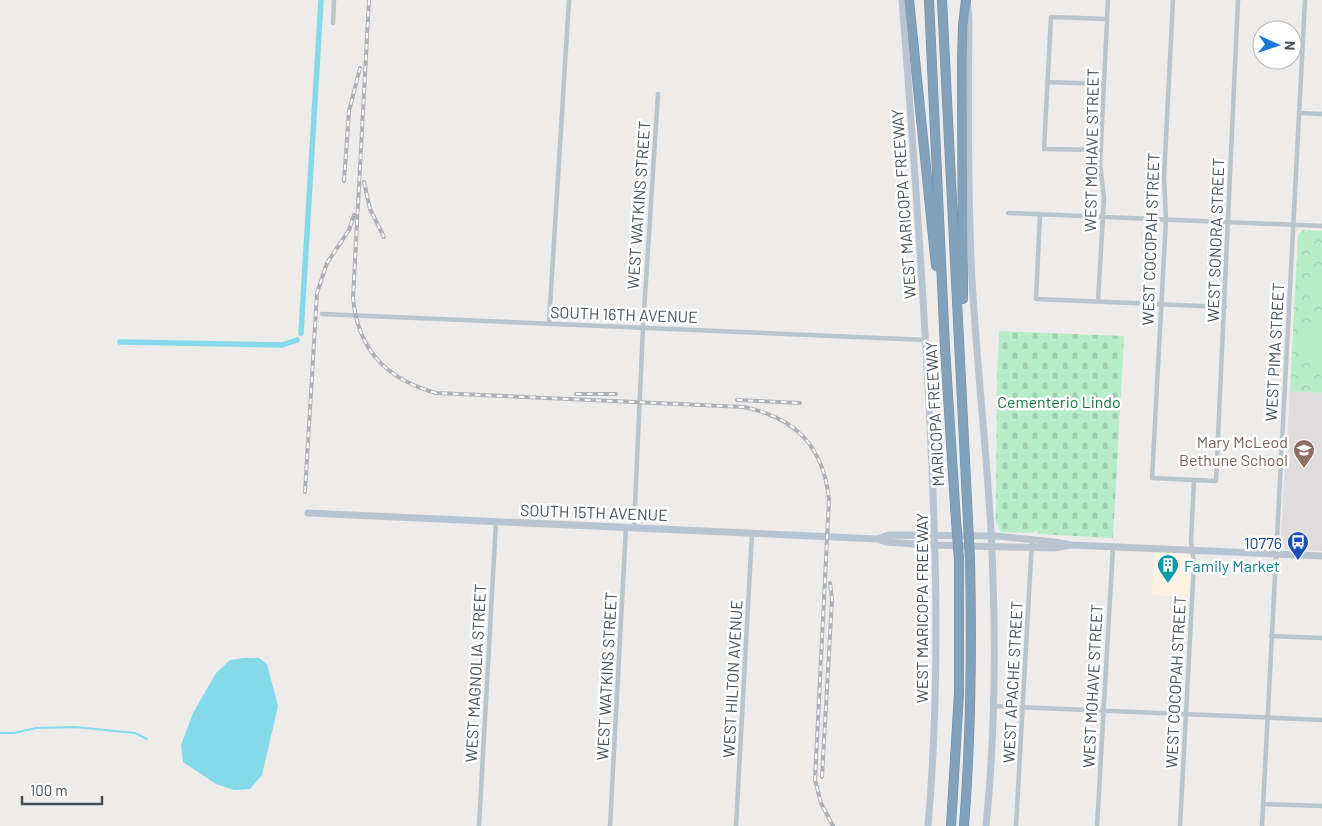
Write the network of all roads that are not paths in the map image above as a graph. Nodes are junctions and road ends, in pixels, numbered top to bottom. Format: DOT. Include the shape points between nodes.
graph roads {
  1 [pos="334,0"];
  2 [pos="569,0"];
  3 [pos="902,0"];
  4 [pos="909,0"];
  5 [pos="929,0"];
  6 [pos="942,0"];
  7 [pos="966,0"];
  8 [pos="1108,0"];
  9 [pos="1173,0"];
  10 [pos="1238,0"];
  11 [pos="1305,0"];
  12 [pos="1107,20"];
  13 [pos="333,23"];
  14 [pos="1047,82"];
  15 [pos="1104,84"];
  16 [pos="658,94"];
  17 [pos="1299,113"];
  18 [pos="1322,114"];
  19 [pos="1101,150"];
  20 [pos="1008,213"];
  21 [pos="1040,214"];
  22 [pos="1103,216"];
  23 [pos="1166,219"];
  24 [pos="1228,222"];
  25 [pos="1293,224"];
  26 [pos="1322,226"];
  27 [pos="943,300"];
  28 [pos="1098,301"];
  29 [pos="1162,304"];
  30 [pos="1225,307"];
  31 [pos="322,314"];
  32 [pos="958,316"];
  33 [pos="549,323"];
  34 [pos="643,327"];
  35 [pos="926,340"];
  36 [pos="1194,480"];
  37 [pos="308,513"];
  38 [pos="496,522"];
  39 [pos="630,527"];
  40 [pos="752,533"];
  41 [pos="935,535"];
  42 [pos="991,536"];
  43 [pos="878,539"];
  44 [pos="1032,544"];
  45 [pos="935,545"];
  46 [pos="991,547"];
  47 [pos="1113,548"];
  48 [pos="1191,551"];
  49 [pos="1276,554"];
  50 [pos="1322,556"];
  51 [pos="1271,636"];
  52 [pos="1322,638"];
  53 [pos="994,706"];
  54 [pos="1023,707"];
  55 [pos="1104,710"];
  56 [pos="1186,714"];
  57 [pos="1267,718"];
  58 [pos="1322,720"];
  59 [pos="1263,804"];
  60 [pos="1322,806"];
  61 [pos="479,826"];
  62 [pos="610,826"];
  63 [pos="736,826"];
  64 [pos="928,826"];
  65 [pos="951,826"];
  66 [pos="964,826"];
  67 [pos="986,826"];
  68 [pos="1016,826"];
  69 [pos="1097,826"];
  70 [pos="1180,826"];
  71 [pos="1262,826"];
  1 -- 13 [label="street"];
  2 -- 33 [label="street"];
  3 -- 35 [label="main road, WEST MARICOPA FREEWAY"];
  4 -- 27 [label="highway" via="936,272"];
  5 -- 27 [label="highway, MARICOPA FREEWAY"];
  6 -- 32 [label="highway, MARICOPA FREEWAY"];
  7 -- 32 [label="highway" via="962,62 963,302"];
  7 -- 42 [label="main road" via="969,21 971,261"];
  8 -- 12 [label="street, WEST MOHAVE STREET"];
  9 -- 23 [label="street, WEST COCOPAH STREET" via="1164,176"];
  10 -- 24 [label="street, WEST SONORA STREET"];
  11 -- 17 [label="street, WEST PIMA STREET"];
  12 -- 14 [label="street" via="1051,17"];
  12 -- 15 [label="street, WEST MOHAVE STREET"];
  14 -- 15 [label="street"];
  14 -- 19 [label="street" via="1044,149"];
  15 -- 19 [label="street, WEST MOHAVE STREET"];
  16 -- 34 [label="street, WEST WATKINS STREET"];
  17 -- 18 [label="street"];
  17 -- 25 [label="street, WEST PIMA STREET"];
  19 -- 22 [label="street, WEST MOHAVE STREET"];
  20 -- 21 [label="street"];
  21 -- 22 [label="street"];
  21 -- 28 [label="street" via="1036,299"];
  22 -- 23 [label="street"];
  22 -- 28 [label="street, WEST MOHAVE STREET"];
  23 -- 24 [label="street"];
  23 -- 29 [label="street, WEST COCOPAH STREET"];
  24 -- 25 [label="street"];
  24 -- 30 [label="street, WEST SONORA STREET"];
  25 -- 26 [label="street"];
  25 -- 49 [label="street, WEST PIMA STREET"];
  27 -- 65 [label="highway, MARICOPA FREEWAY, bridge" via="958,559 959,693"];
  28 -- 29 [label="street"];
  29 -- 30 [label="street"];
  29 -- 36 [label="street, WEST COCOPAH STREET" via="1152,478"];
  30 -- 36 [label="street, WEST SONORA STREET" via="1216,482"];
  31 -- 33 [label="street, SOUTH 16TH AVENUE"];
  32 -- 66 [label="highway, MARICOPA FREEWAY, bridge" via="972,658"];
  33 -- 34 [label="street, SOUTH 16TH AVENUE"];
  34 -- 35 [label="street, SOUTH 16TH AVENUE"];
  34 -- 39 [label="street, WEST WATKINS STREET"];
  35 -- 41 [label="main road, WEST MARICOPA FREEWAY"];
  36 -- 48 [label="street, WEST COCOPAH STREET"];
  37 -- 38 [label="main road, SOUTH 15TH AVENUE"];
  38 -- 39 [label="main road, SOUTH 15TH AVENUE"];
  38 -- 61 [label="street, WEST MAGNOLIA STREET"];
  39 -- 40 [label="main road, SOUTH 15TH AVENUE"];
  39 -- 62 [label="street, WEST WATKINS STREET"];
  40 -- 43 [label="main road, SOUTH 15TH AVENUE"];
  40 -- 63 [label="street, WEST HILTON AVENUE"];
  41 -- 42 [label="main road, SOUTH 15TH AVENUE"];
  41 -- 43 [label="main road, SOUTH 15TH AVENUE" via="888,535"];
  41 -- 45 [label="main road, WEST MARICOPA FREEWAY"];
  42 -- 44 [label="main road, SOUTH 15TH AVENUE"];
  42 -- 46 [label="main road"];
  43 -- 45 [label="main road, SOUTH 15TH AVENUE"];
  44 -- 46 [label="main road, SOUTH 15TH AVENUE"];
  44 -- 47 [label="main road, SOUTH 15TH AVENUE" via="1054,542"];
  44 -- 54 [label="street, WEST APACHE STREET"];
  45 -- 46 [label="main road, SOUTH 15TH AVENUE"];
  45 -- 64 [label="main road, WEST MARICOPA FREEWAY" via="936,697"];
  46 -- 53 [label="main road"];
  47 -- 48 [label="main road, SOUTH 15TH AVENUE"];
  47 -- 55 [label="street, WEST MOHAVE STREET"];
  48 -- 49 [label="main road, SOUTH 15TH AVENUE"];
  48 -- 56 [label="street, WEST COCOPAH STREET" via="1194,563"];
  49 -- 50 [label="main road, SOUTH 15TH AVENUE"];
  49 -- 51 [label="street, WEST PIMA STREET"];
  51 -- 52 [label="street"];
  51 -- 57 [label="street, WEST PIMA STREET"];
  53 -- 54 [label="street"];
  53 -- 67 [label="main road"];
  54 -- 55 [label="street"];
  54 -- 68 [label="street, WEST APACHE STREET"];
  55 -- 56 [label="street"];
  55 -- 69 [label="street, WEST MOHAVE STREET"];
  56 -- 57 [label="street"];
  56 -- 70 [label="street, WEST COCOPAH STREET"];
  57 -- 58 [label="street"];
  57 -- 59 [label="street, WEST PIMA STREET"];
  59 -- 60 [label="street"];
  59 -- 71 [label="street, WEST PIMA STREET"];
}
